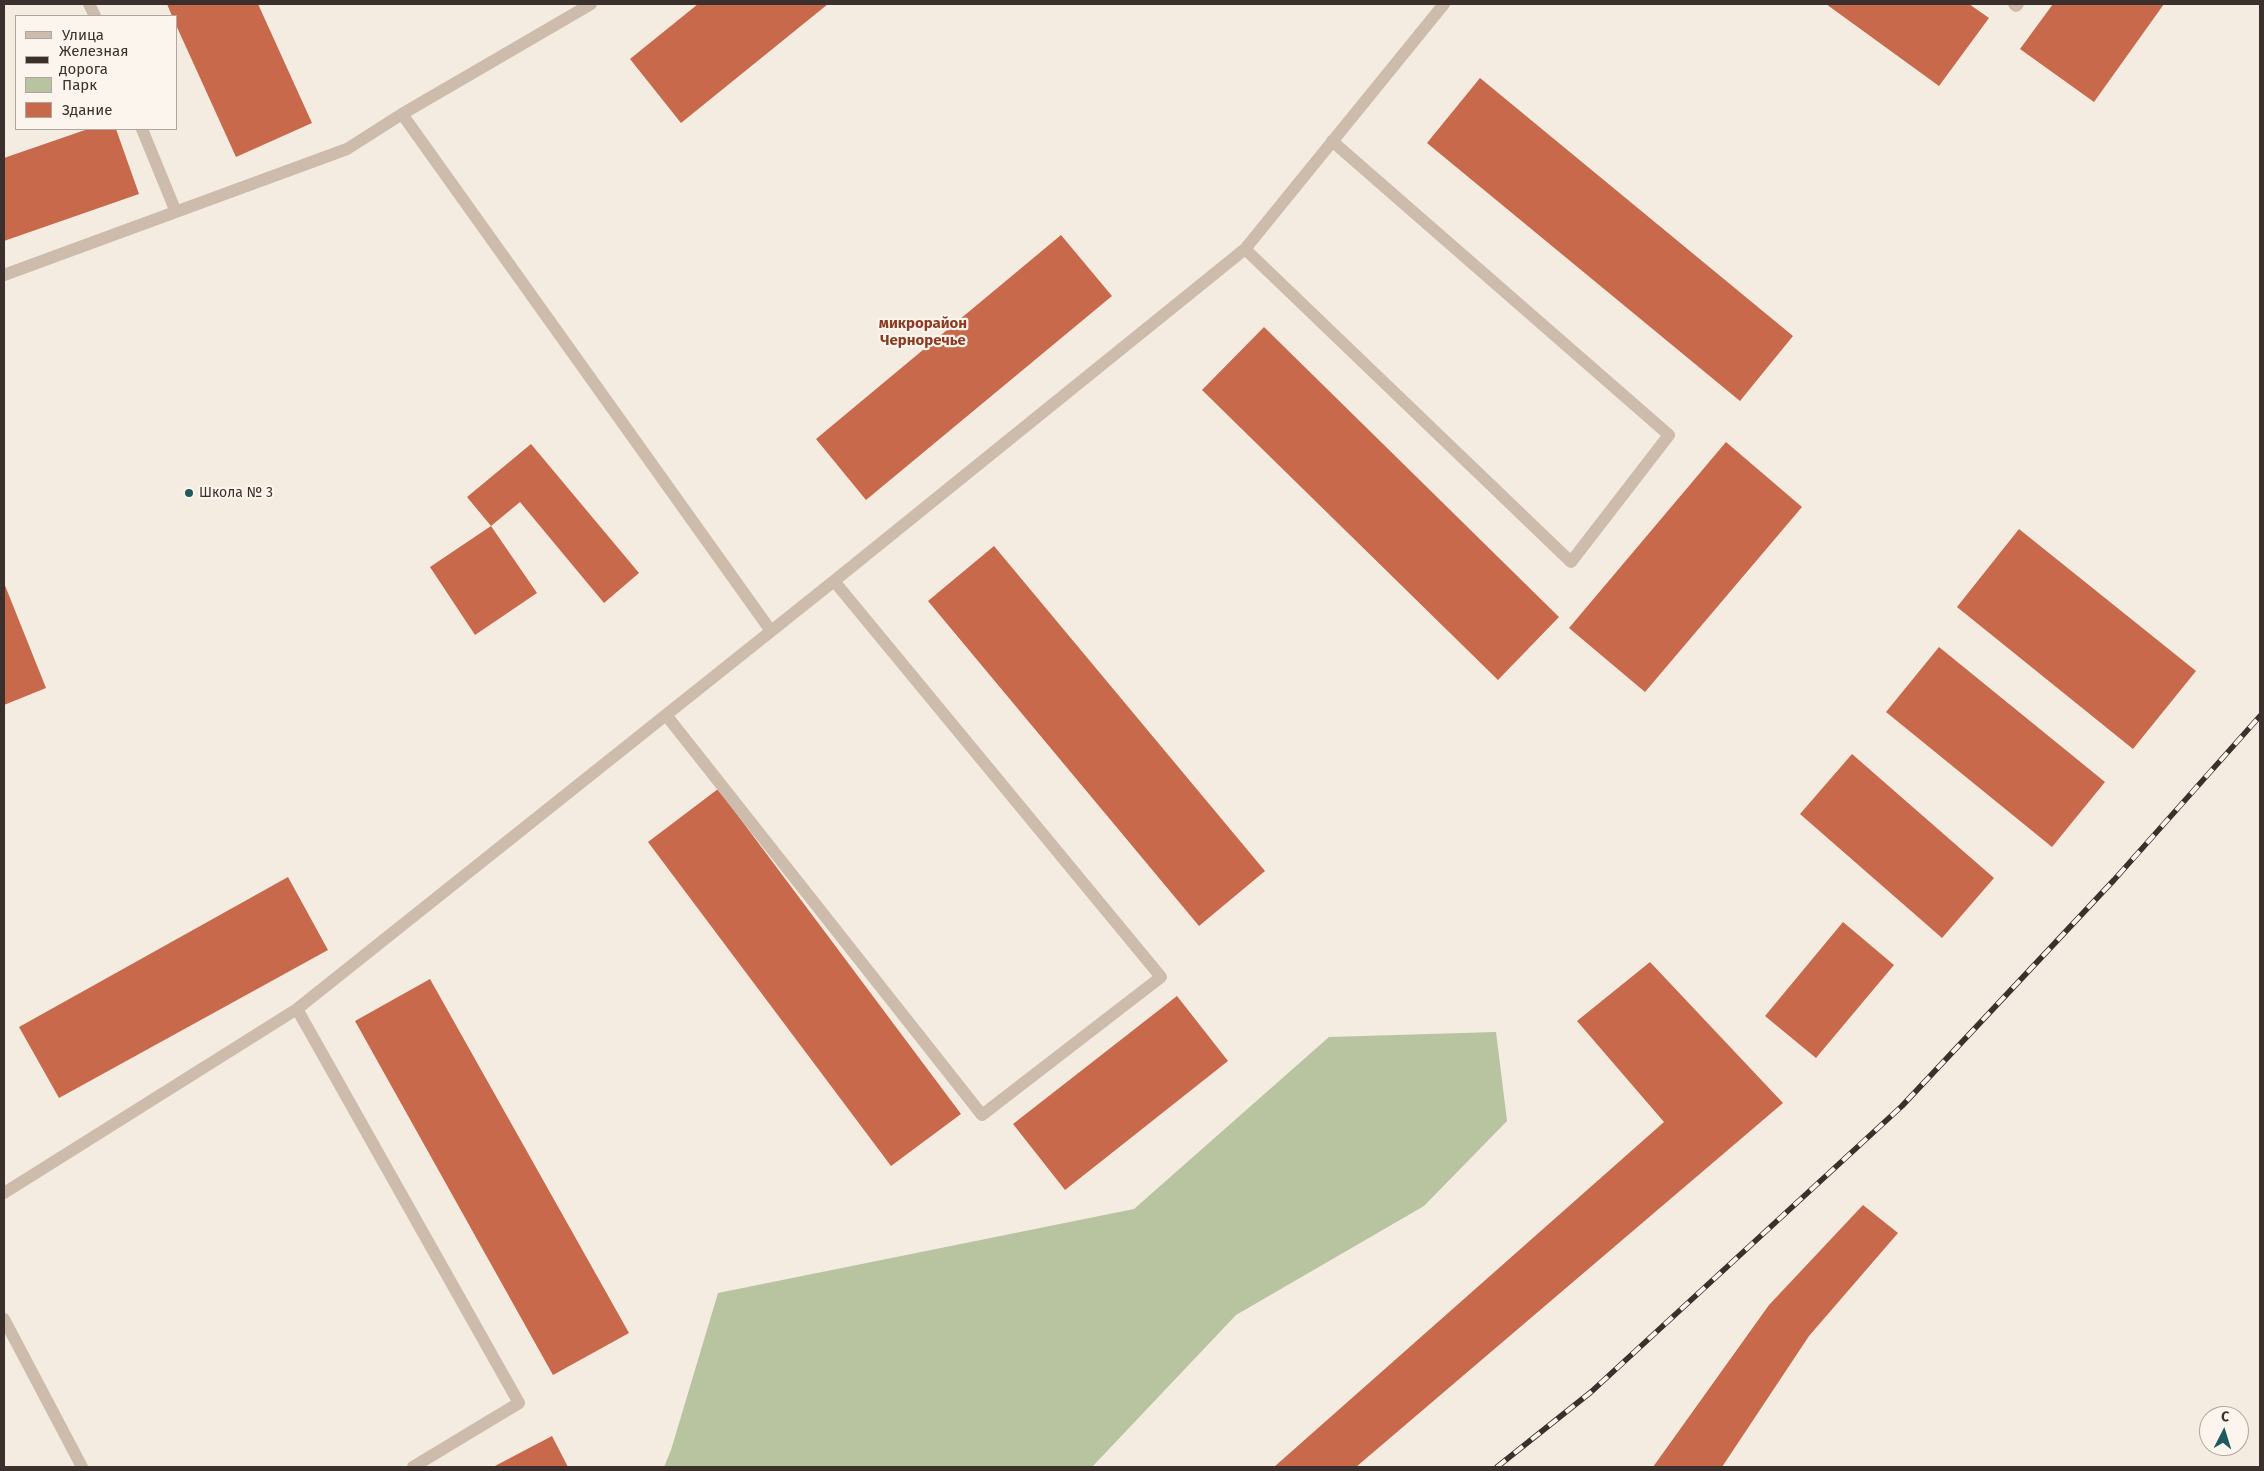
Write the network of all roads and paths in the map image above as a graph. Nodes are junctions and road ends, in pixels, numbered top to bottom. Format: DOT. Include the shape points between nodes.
graph roads {
  1 [pos="591,4"];
  2 [pos="1444,4"];
  3 [pos="2014,4"];
  4 [pos="2018,4"];
  5 [pos="402,114"];
  6 [pos="142,130"];
  7 [pos="1332,142"];
  8 [pos="176,212"];
  9 [pos="1245,248"];
  10 [pos="4,275"];
  11 [pos="834,581"];
  12 [pos="771,631"];
  13 [pos="666,715"];
  14 [pos="297,1009"];
  15 [pos="4,1193"];
  16 [pos="4,1319"];
  17 [pos="82,1467"];
  18 [pos="413,1467"];
  1 -- 5 [label="street"];
  2 -- 7 [label="street"];
  3 -- 4 [label="street"];
  5 -- 8 [label="street" via="347,149"];
  5 -- 12 [label="street"];
  6 -- 8 [label="street"];
  7 -- 9 [label="street"];
  7 -- 9 [label="street" via="1670,435 1571,562"];
  8 -- 10 [label="street"];
  9 -- 11 [label="street"];
  11 -- 12 [label="street"];
  11 -- 13 [label="street" via="1161,977 982,1115"];
  12 -- 13 [label="street"];
  13 -- 14 [label="street"];
  14 -- 15 [label="street"];
  14 -- 18 [label="street" via="519,1403"];
  16 -- 17 [label="street"];
}
